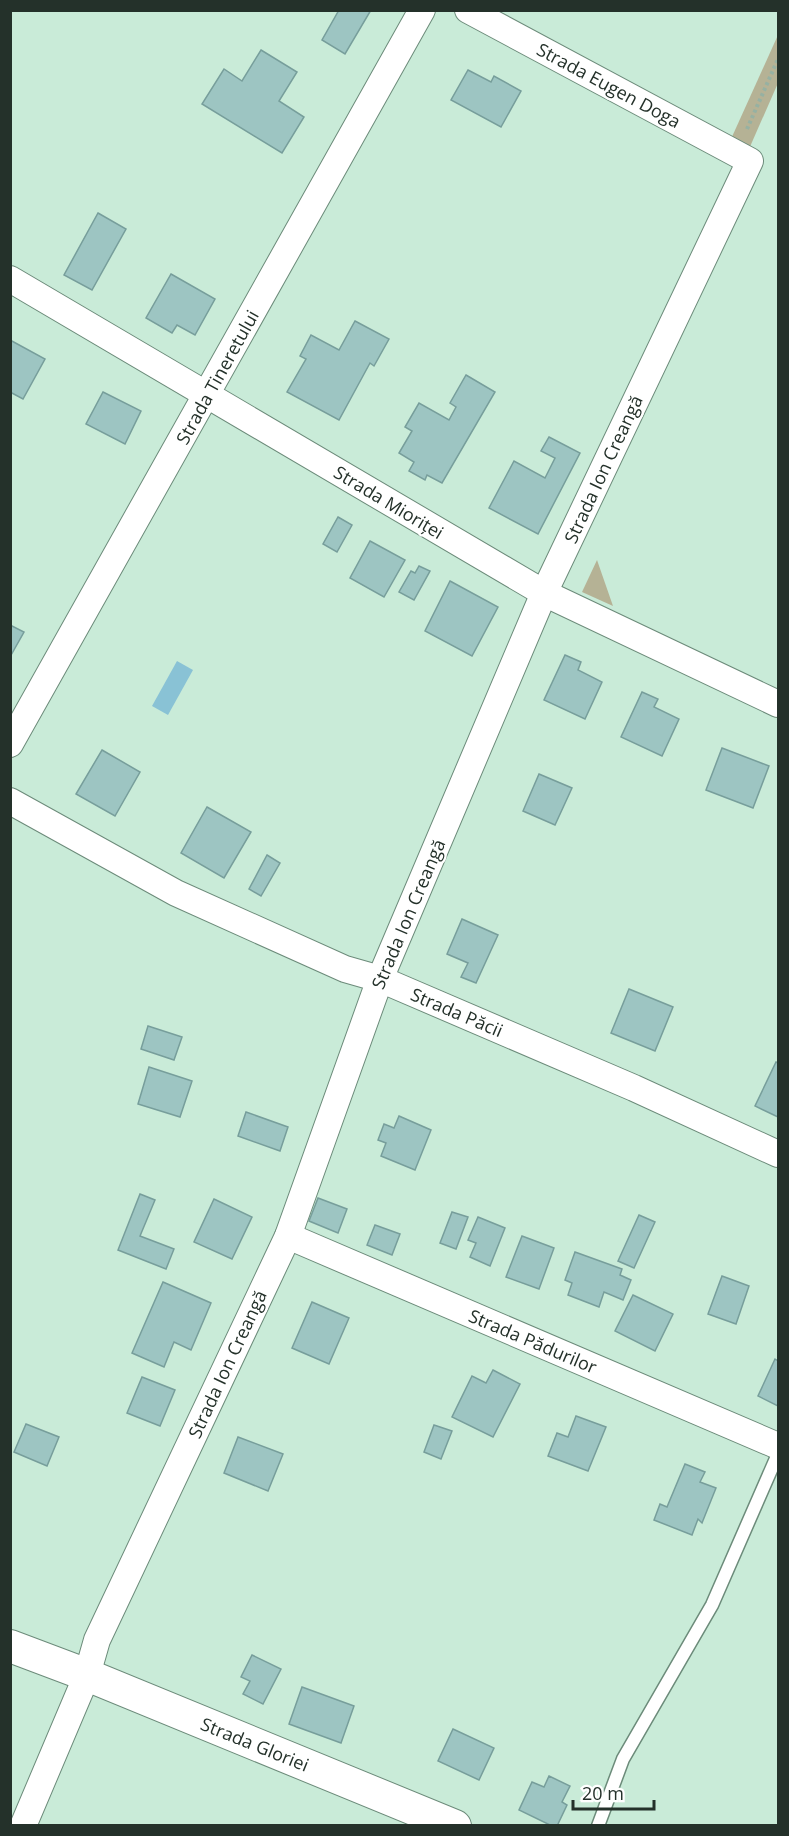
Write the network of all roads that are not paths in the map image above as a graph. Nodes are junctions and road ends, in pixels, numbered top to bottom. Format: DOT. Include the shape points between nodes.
graph roads {
  1 [pos="423,10"];
  2 [pos="468,10"];
  3 [pos="743,158"];
  4 [pos="10,279"];
  5 [pos="207,394"];
  6 [pos="544,593"];
  7 [pos="778,704"];
  8 [pos="10,744"];
  9 [pos="10,801"];
  10 [pos="380,979"];
  11 [pos="778,1154"];
  12 [pos="288,1236"];
  13 [pos="778,1446"];
  14 [pos="778,1454"];
  15 [pos="10,1646"];
  16 [pos="87,1675"];
  17 [pos="421,1819"];
  18 [pos="23,1826"];
  19 [pos="455,1826"];
  20 [pos="598,1826"];
  1 -- 5 [label="street, Strada Tineretului"];
  2 -- 3 [label="street, Strada Eugen Doga"];
  3 -- 6 [label="street, Strada Ion Creangă"];
  4 -- 5 [label="street, Strada Mioriței"];
  5 -- 6 [label="street, Strada Mioriței"];
  5 -- 8 [label="street, Strada Tineretului"];
  6 -- 7 [label="street, Strada Mioriței"];
  6 -- 10 [label="street, Strada Ion Creangă"];
  9 -- 10 [label="street, Strada Păcii" via="176,893 345,969"];
  10 -- 11 [label="street, Strada Păcii"];
  10 -- 12 [label="street, Strada Ion Creangă"];
  12 -- 13 [label="street, Strada Pădurilor"];
  12 -- 16 [label="street, Strada Ion Creangă" via="97,1640"];
  14 -- 20 [label="lane" via="712,1605 623,1759"];
  15 -- 16 [label="street, Strada Gloriei"];
  16 -- 17 [label="street, Strada Gloriei"];
  16 -- 18 [label="street"];
  17 -- 19 [label="street, Strada Gloriei"];
}
